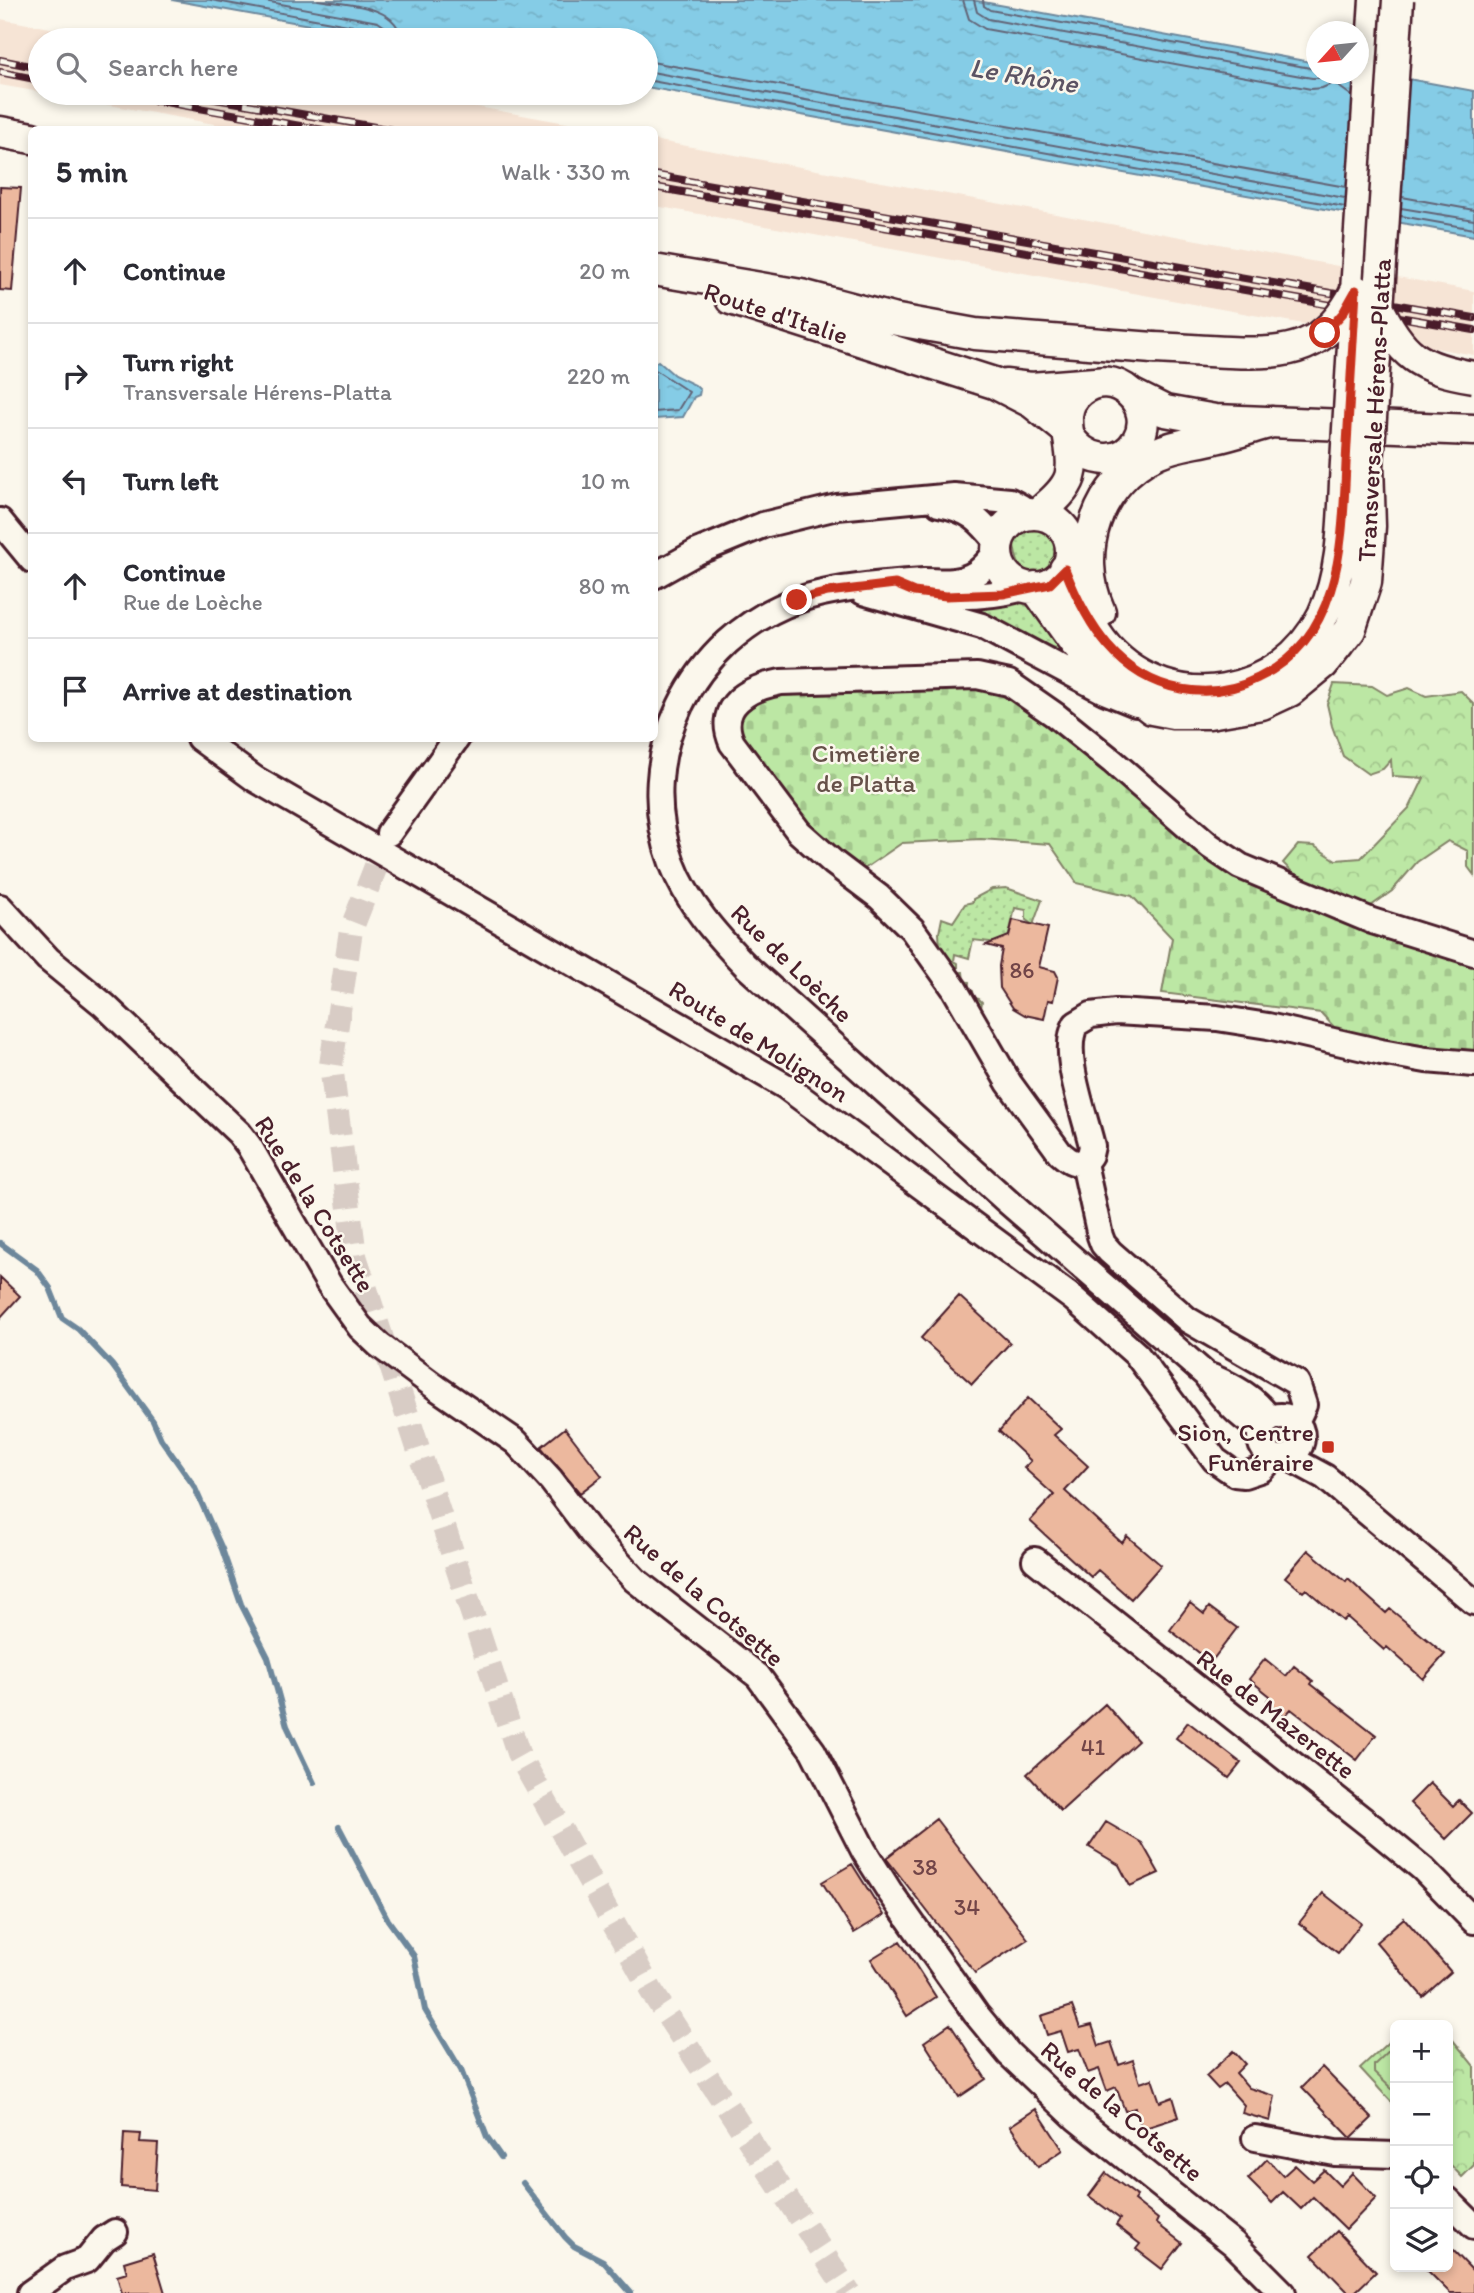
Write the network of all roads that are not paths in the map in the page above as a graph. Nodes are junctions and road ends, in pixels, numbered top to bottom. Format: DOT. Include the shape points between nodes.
graph roads {
  1 [pos="1375,0"];
  2 [pos="1398,0"];
  3 [pos="0,132"];
  4 [pos="28,137"];
  5 [pos="658,273"];
  6 [pos="658,273"];
  7 [pos="1366,298"];
  8 [pos="898,353"];
  9 [pos="1474,377"];
  10 [pos="995,383"];
  11 [pos="1096,383"];
  12 [pos="1131,394"];
  13 [pos="1215,420"];
  14 [pos="1272,422"];
  15 [pos="1474,430"];
  16 [pos="1068,433"];
  17 [pos="1125,453"];
  18 [pos="1357,463"];
  19 [pos="1071,466"];
  20 [pos="914,499"];
  21 [pos="1033,514"];
  22 [pos="0,521"];
  23 [pos="998,547"];
  24 [pos="28,555"];
  25 [pos="1068,557"];
  26 [pos="658,574"];
  27 [pos="895,584"];
  28 [pos="1031,587"];
  29 [pos="852,589"];
  30 [pos="1191,690"];
  31 [pos="1152,709"];
  32 [pos="204,742"];
  33 [pos="454,742"];
  34 [pos="389,833"];
  35 [pos="0,907"];
  36 [pos="1474,953"];
  37 [pos="1474,1064"];
  38 [pos="1084,1163"];
  39 [pos="1278,1436"];
  40 [pos="1035,1560"];
  41 [pos="1474,1602"];
  42 [pos="1474,1921"];
  43 [pos="1255,2138"];
  44 [pos="1390,2155"];
  45 [pos="1453,2205"];
  46 [pos="1474,2226"];
  47 [pos="115,2232"];
  48 [pos="30,2293"];
  49 [pos="1283,2293"];
  1 -- 7 [label="main road, Transversale Hérens-Platta"];
  2 -- 7 [label="main road, Transversale Hérens-Platta, bridge"];
  3 -- 4 [label="main road"];
  5 -- 7 [label="main road, bridge" via="801,295 892,319 975,334 1265,354 1305,345"];
  6 -- 8 [label="main road, Route d'Italie"];
  7 -- 9 [label="main road, bridge" via="1412,357 1442,372"];
  7 -- 18 [label="main road, Transversale Hérens-Platta, bridge"];
  8 -- 10 [label="main road, Route d'Italie"];
  8 -- 19 [label="main road, Route d'Italie" via="1027,411 1056,435"];
  10 -- 11 [label="main road, Route d'Italie" via="1031,387"];
  10 -- 16 [label="main road, Route d'Italie" via="1040,408"];
  11 -- 12 [label="main road" via="1117,384"];
  11 -- 16 [label="main road" via="1083,389 1069,405"];
  12 -- 13 [label="main road" via="1165,411"];
  12 -- 17 [label="main road" via="1143,422 1139,438"];
  13 -- 14 [label="main road"];
  13 -- 17 [label="main road"];
  14 -- 15 [label="main road"];
  14 -- 30 [label="main road" via="1173,447 1143,461 1109,494 1092,529 1089,575 1103,619 1141,662"];
  16 -- 17 [label="main road" via="1091,457 1106,459"];
  16 -- 19 [label="main road"];
  17 -- 25 [label="main road" via="1091,496"];
  18 -- 30 [label="main road, Transversale Hérens-Platta" via="1336,573 1323,614 1299,650 1247,684 1227,690"];
  18 -- 31 [label="main road, Transversale Hérens-Platta" via="1370,526 1366,582 1350,629 1323,664 1290,691 1262,704 1209,713"];
  19 -- 21 [label="main road" via="1065,486"];
  20 -- 21 [label="street" via="992,498 1010,501"];
  20 -- 23 [label="street" via="966,511 986,527"];
  20 -- 26 [label="street" via="838,507 763,525"];
  21 -- 23 [label="main road" via="1009,524"];
  21 -- 25 [label="main road" via="1059,524"];
  22 -- 24 [label="street"];
  23 -- 27 [label="street, Rue de Loèche" via="972,576 952,582"];
  23 -- 28 [label="main road" via="999,562 1008,577"];
  25 -- 28 [label="main road" via="1050,584"];
  25 -- 30 [label="main road, Transversale Hérens-Platta" via="1086,618 1114,654 1159,684"];
  27 -- 28 [label="street, Rue de Loèche" via="946,596 1003,594"];
  27 -- 29 [label="street, Rue de Loèche"];
  28 -- 31 [label="main road" via="1092,662"];
  29 -- 31 [label="street" via="982,626 1104,691"];
  29 -- 39 [label="street, Rue de Loèche" via="813,595 772,611 732,639 686,694 669,731 658,787 660,821 684,888 746,966 1205,1374 1246,1421"];
  32 -- 39 [label="street, Route de Molignon" via="255,779 785,1086 1074,1299 1137,1355 1215,1461 1235,1474 1262,1469"];
  33 -- 34 [label="street"];
  35 -- 49 [label="street, Rue de la Cotsette" via="48,959 104,1004 239,1133 329,1284 360,1327 516,1442 635,1580 758,1676 813,1751 883,1882 1009,2054 1076,2118 1234,2244"];
  36 -- 38 [label="street" via="1372,921 1232,861 1063,720 1009,683 977,676 781,682 742,697 732,706 726,730 776,803 813,845 912,929 954,988 1027,1109 1060,1153"];
  37 -- 38 [label="street" via="1381,1052 1244,1021 1136,1013 1091,1015 1076,1024 1070,1042 1092,1146"];
  38 -- 39 [label="street" via="1100,1236 1110,1252 1188,1320 1297,1383 1297,1391 1286,1398"];
  39 -- 41 [label="street, Rue de Loèche"];
  40 -- 42 [label="street, Rue de Mazerette" via="1371,1826"];
  43 -- 44 [label="street" via="1335,2153"];
  45 -- 46 [label="street"];
  47 -- 48 [label="street" via="87,2260 65,2268"];
}
